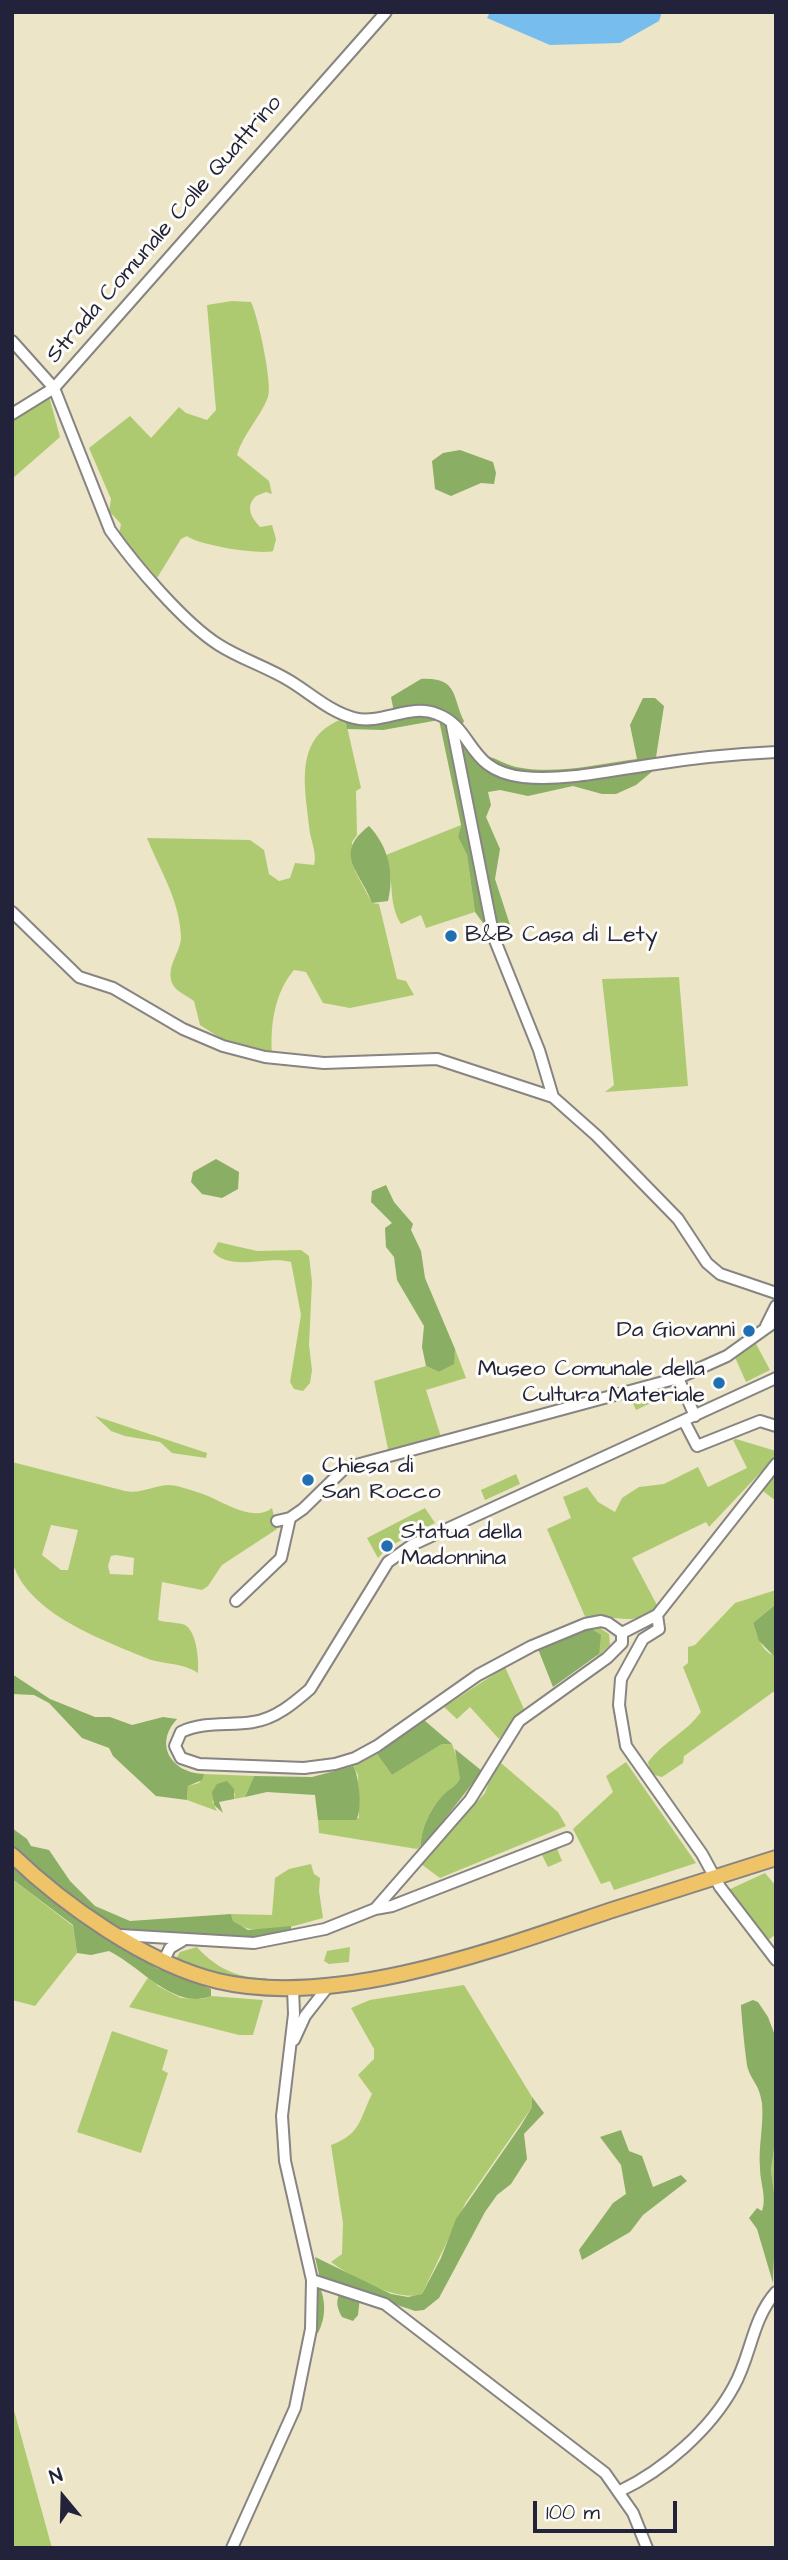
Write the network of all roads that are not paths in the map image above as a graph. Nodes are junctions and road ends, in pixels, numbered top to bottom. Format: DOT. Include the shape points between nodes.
graph roads {
  1 [pos="386,12"];
  2 [pos="12,341"];
  3 [pos="54,388"];
  4 [pos="12,414"];
  5 [pos="451,724"];
  6 [pos="776,752"];
  7 [pos="12,912"];
  8 [pos="553,1097"];
  9 [pos="776,1293"];
  10 [pos="776,1306"];
  11 [pos="776,1321"];
  12 [pos="765,1329"];
  13 [pos="678,1378"];
  14 [pos="776,1378"];
  15 [pos="695,1416"];
  16 [pos="684,1421"];
  17 [pos="776,1426"];
  18 [pos="776,1464"];
  19 [pos="290,1518"];
  20 [pos="277,1521"];
  21 [pos="236,1601"];
  22 [pos="657,1615"];
  23 [pos="622,1633"];
  24 [pos="567,1838"];
  25 [pos="12,1855"];
  26 [pos="776,1858"];
  27 [pos="715,1876"];
  28 [pos="375,1909"];
  29 [pos="120,1935"];
  30 [pos="185,1940"];
  31 [pos="159,1957"];
  32 [pos="776,1959"];
  33 [pos="330,1984"];
  34 [pos="293,1988"];
  35 [pos="288,2052"];
  36 [pos="312,2280"];
  37 [pos="776,2292"];
  38 [pos="620,2491"];
  39 [pos="232,2548"];
  40 [pos="647,2548"];
  1 -- 3 [label="street, Strada Comunale Colle Quattrino"];
  2 -- 3 [label="street"];
  3 -- 4 [label="street"];
  3 -- 5 [label="street, Strada Comunale Colle Quattrino" via="110,530 206,636 345,715 374,720 428,712"];
  5 -- 6 [label="street" via="481,762 522,776 548,778 698,757"];
  5 -- 8 [label="street" via="494,938"];
  7 -- 8 [label="street" via="79,977 113,988 183,1029 223,1046 265,1057 324,1063 437,1059"];
  8 -- 9 [label="street" via="678,1219 707,1263 742,1284"];
  10 -- 12 [label="street"];
  11 -- 12 [label="street"];
  12 -- 13 [label="street" via="732,1353"];
  13 -- 15 [label="street"];
  13 -- 19 [label="street" via="345,1468"];
  14 -- 15 [label="street"];
  15 -- 16 [label="street"];
  16 -- 17 [label="street" via="697,1446 760,1421"];
  16 -- 23 [label="street" via="412,1545 388,1562 317,1678 297,1700 254,1722 191,1727 176,1740 177,1754 199,1764 304,1768 335,1764 377,1746 478,1675 532,1646 601,1621"];
  18 -- 22 [label="street"];
  19 -- 20 [label="street"];
  19 -- 21 [label="street" via="281,1558"];
  22 -- 23 [label="street"];
  22 -- 27 [label="street" via="659,1629 643,1639 621,1679 621,1727 626,1746"];
  23 -- 28 [label="street" via="622,1643 607,1658 519,1721 470,1800"];
  24 -- 28 [label="street"];
  25 -- 29 [label="main road" via="56,1896"];
  26 -- 27 [label="main road"];
  27 -- 32 [label="street"];
  27 -- 33 [label="main road" via="469,1958"];
  28 -- 30 [label="street" via="291,1938 254,1943"];
  29 -- 30 [label="street"];
  29 -- 31 [label="main road"];
  30 -- 31 [label="street" via="161,1943 154,1949"];
  31 -- 34 [label="main road" via="220,1981"];
  33 -- 34 [label="main road"];
  33 -- 35 [label="street" via="305,2016"];
  34 -- 35 [label="street"];
  35 -- 36 [label="street" via="282,2116 285,2161"];
  36 -- 38 [label="street" via="385,2304 605,2473"];
  36 -- 39 [label="street" via="311,2329 295,2407"];
  37 -- 38 [label="street" via="756,2325 734,2386 708,2420 654,2473"];
  38 -- 40 [label="street"];
}
